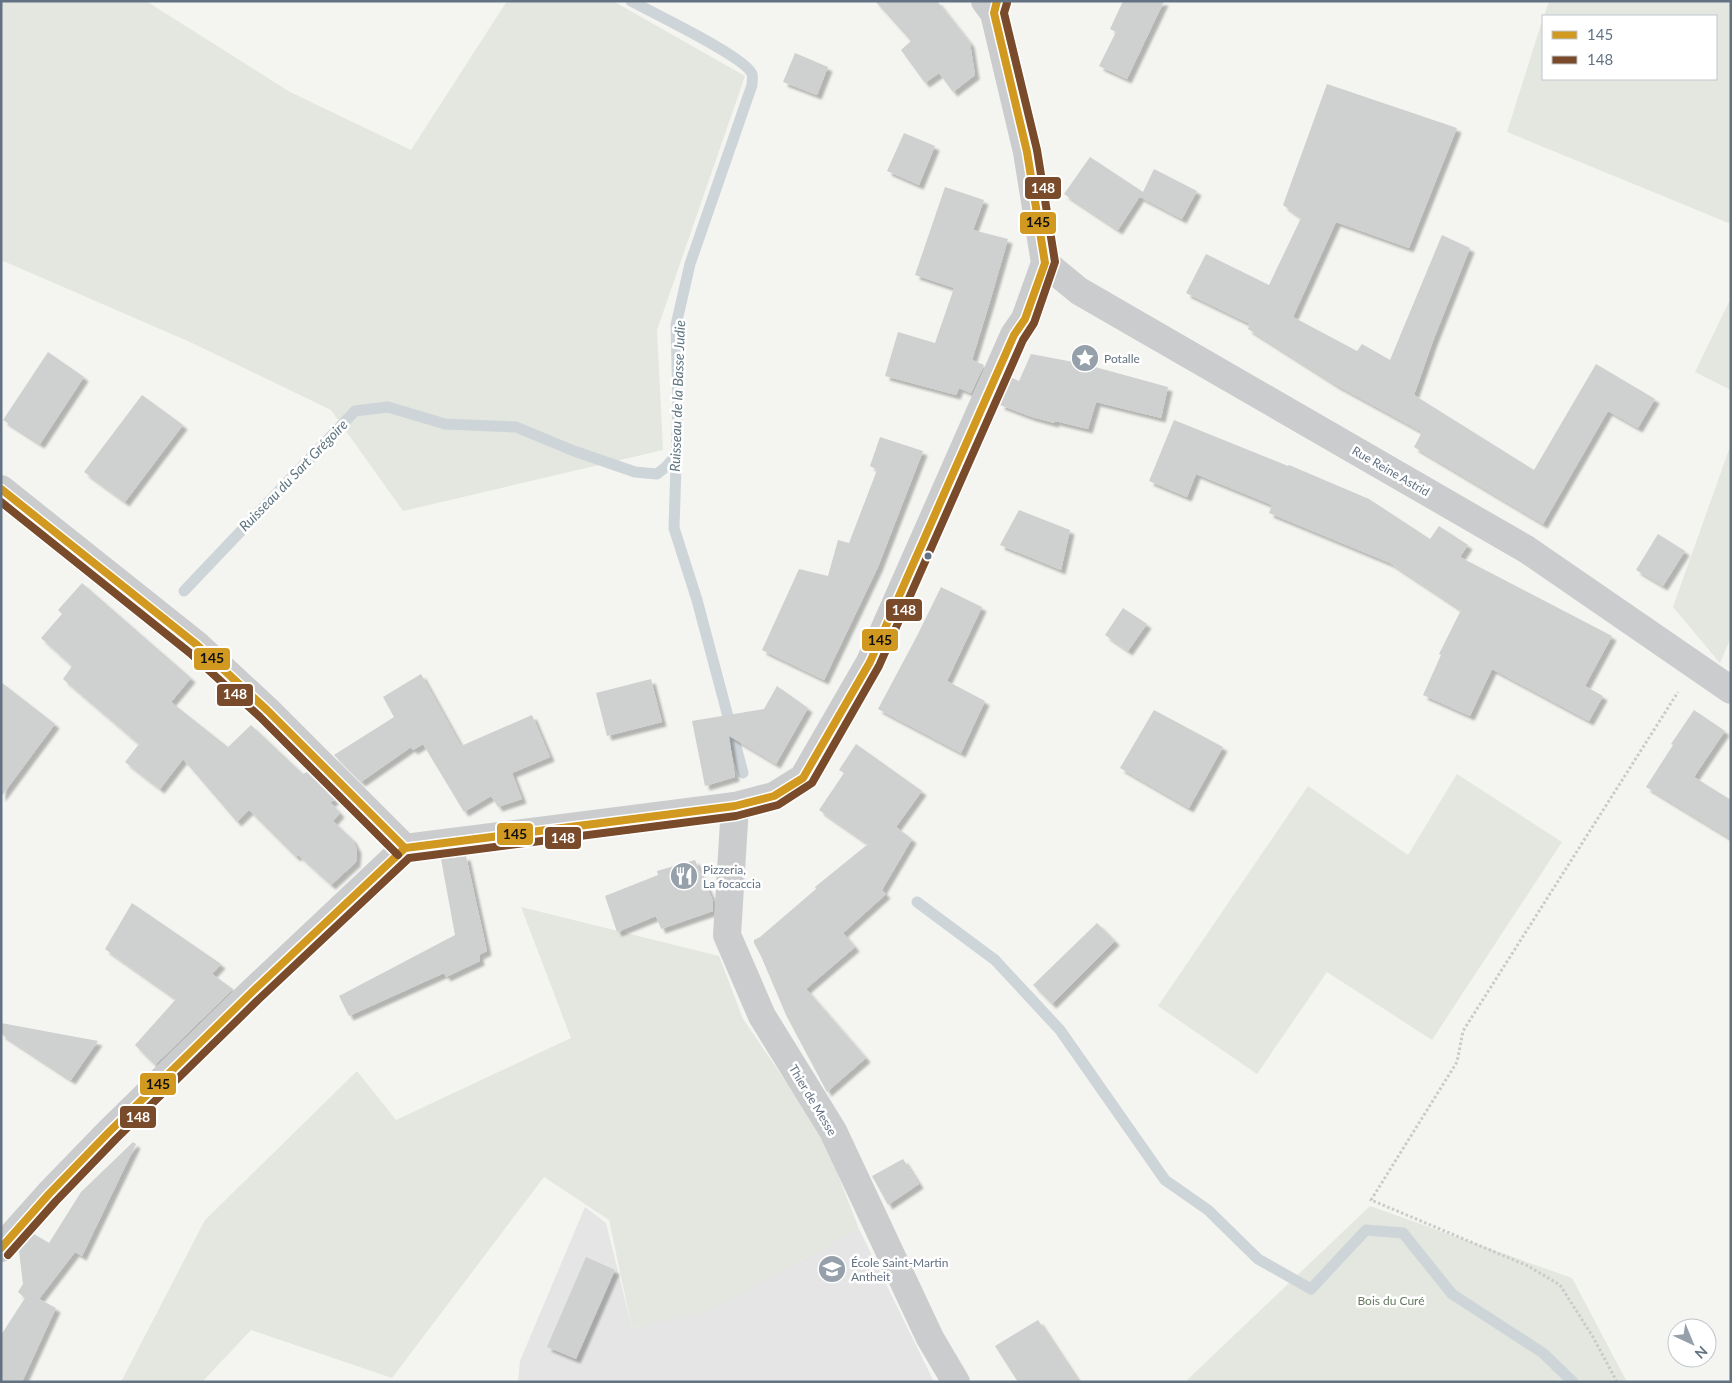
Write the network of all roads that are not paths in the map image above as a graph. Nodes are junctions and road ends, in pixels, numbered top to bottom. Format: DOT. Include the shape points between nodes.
graph roads {
  1 [pos="992,5"];
  2 [pos="1045,263"];
  3 [pos="1,489"];
  4 [pos="1731,690"];
  5 [pos="735,806"];
  6 [pos="406,848"];
  7 [pos="1,1248"];
  8 [pos="956,1382"];
  1 -- 2 [label="street" via="1027,152"];
  2 -- 4 [label="street, Rue Reine Astrid" via="1078,291 1526,549"];
  2 -- 5 [label="street" via="1025,319 1014,335 870,662 802,778 774,796"];
  3 -- 6 [label="street" via="198,645"];
  5 -- 6 [label="street"];
  5 -- 8 [label="street, Thier de Messe" via="727,934 762,1016 833,1131 930,1338"];
  6 -- 7 [label="street" via="109,1132"];
}
